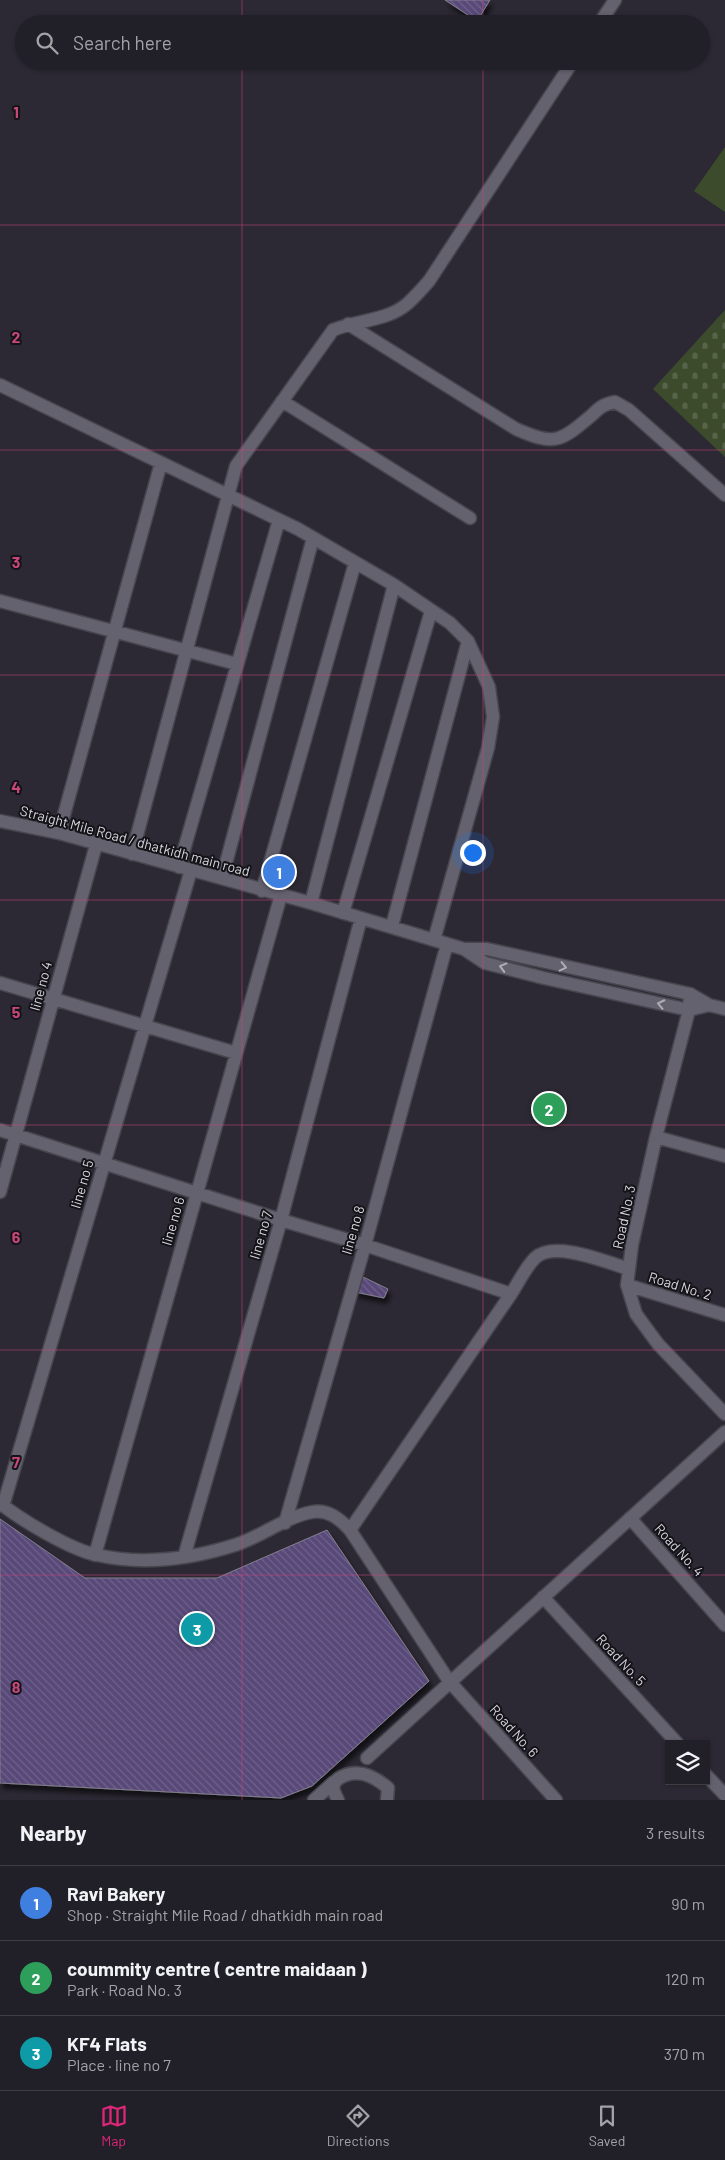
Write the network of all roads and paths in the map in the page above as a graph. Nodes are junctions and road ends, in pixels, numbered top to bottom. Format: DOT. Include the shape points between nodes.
graph roads {
  1 [pos="614,0"];
  2 [pos="605,15"];
  3 [pos="568,70"];
  4 [pos="348,324"];
  5 [pos="0,385"];
  6 [pos="282,402"];
  7 [pos="161,463"];
  8 [pos="725,495"];
  9 [pos="228,496"];
  10 [pos="470,518"];
  11 [pos="279,520"];
  12 [pos="314,538"];
  13 [pos="355,563"];
  14 [pos="394,585"];
  15 [pos="0,601"];
  16 [pos="431,610"];
  17 [pos="116,630"];
  18 [pos="468,641"];
  19 [pos="186,650"];
  20 [pos="238,664"];
  21 [pos="0,820"];
  22 [pos="59,833"];
  23 [pos="96,845"];
  24 [pos="132,854"];
  25 [pos="185,869"];
  26 [pos="222,878"];
  27 [pos="262,891"];
  28 [pos="281,895"];
  29 [pos="311,903"];
  30 [pos="343,913"];
  31 [pos="361,918"];
  32 [pos="392,926"];
  33 [pos="434,940"];
  34 [pos="447,944"];
  35 [pos="464,950"];
  36 [pos="0,983"];
  37 [pos="690,994"];
  38 [pos="54,999"];
  39 [pos="709,1005"];
  40 [pos="725,1009"];
  41 [pos="688,1010"];
  42 [pos="145,1024"];
  43 [pos="236,1053"];
  44 [pos="0,1130"];
  45 [pos="16,1135"];
  46 [pos="656,1137"];
  47 [pos="725,1156"];
  48 [pos="104,1162"];
  49 [pos="0,1192"];
  50 [pos="197,1192"];
  51 [pos="281,1220"];
  52 [pos="365,1245"];
  53 [pos="629,1269"];
  54 [pos="627,1284"];
  55 [pos="512,1294"];
  56 [pos="725,1315"];
  57 [pos="725,1414"];
  58 [pos="725,1432"];
  59 [pos="2,1505"];
  60 [pos="630,1518"];
  61 [pos="285,1523"];
  62 [pos="350,1530"];
  63 [pos="95,1555"];
  64 [pos="184,1557"];
  65 [pos="543,1597"];
  66 [pos="725,1625"];
  67 [pos="449,1681"];
  68 [pos="674,1740"];
  69 [pos="367,1758"];
  70 [pos="347,1773"];
  71 [pos="374,1778"];
  72 [pos="710,1779"];
  73 [pos="334,1782"];
  74 [pos="388,1794"];
  75 [pos="725,1795"];
  76 [pos="314,1800"];
  77 [pos="337,1800"];
  78 [pos="399,1800"];
  79 [pos="556,1800"];
  1 -- 2 [label="street"];
  3 -- 4 [label="street" via="429,281 406,305 377,319"];
  4 -- 6 [label="street" via="333,330"];
  4 -- 8 [label="street" via="516,429 536,437 552,441 568,434 604,404 615,402 629,410"];
  5 -- 7 [label="street"];
  6 -- 9 [label="street" via="236,466"];
  6 -- 10 [label="street"];
  7 -- 9 [label="street"];
  7 -- 17 [label="street"];
  9 -- 11 [label="street"];
  9 -- 19 [label="street"];
  11 -- 12 [label="street"];
  11 -- 20 [label="street, line no 5"];
  12 -- 13 [label="street"];
  12 -- 26 [label="street"];
  13 -- 14 [label="street"];
  13 -- 27 [label="street"];
  14 -- 16 [label="street"];
  14 -- 29 [label="street"];
  15 -- 17 [label="street"];
  16 -- 18 [label="street"];
  16 -- 30 [label="street"];
  17 -- 19 [label="street"];
  17 -- 22 [label="street"];
  18 -- 32 [label="street"];
  18 -- 33 [label="street" via="489,687 493,717 488,748"];
  19 -- 20 [label="street"];
  19 -- 24 [label="street"];
  20 -- 25 [label="street, line no 5"];
  21 -- 22 [label="street, Straight Mile Road / dhatkidh main road"];
  22 -- 23 [label="street, Straight Mile Road / dhatkidh main road"];
  23 -- 24 [label="street, Straight Mile Road / dhatkidh main road"];
  23 -- 38 [label="street, line no 4"];
  24 -- 25 [label="street, Straight Mile Road / dhatkidh main road"];
  25 -- 26 [label="street, Straight Mile Road / dhatkidh main road"];
  25 -- 42 [label="street, line no 5"];
  26 -- 27 [label="street, Straight Mile Road / dhatkidh main road"];
  27 -- 28 [label="street, Straight Mile Road / dhatkidh main road"];
  28 -- 29 [label="street, Straight Mile Road / dhatkidh main road"];
  28 -- 43 [label="street, line no 6"];
  29 -- 30 [label="street, Straight Mile Road / dhatkidh main road"];
  30 -- 31 [label="street, Straight Mile Road / dhatkidh main road"];
  31 -- 32 [label="street, Straight Mile Road / dhatkidh main road"];
  31 -- 51 [label="street, line no 7"];
  32 -- 33 [label="street, Straight Mile Road / dhatkidh main road"];
  33 -- 34 [label="street, Straight Mile Road / dhatkidh main road"];
  34 -- 35 [label="street, Straight Mile Road / dhatkidh main road"];
  34 -- 52 [label="street, line no 8"];
  35 -- 37 [label="street, Straight Mile Road / dhatkidh main road, one-way" via="486,949"];
  41 -- 35 [label="street, Straight Mile Road / dhatkidh main road, one-way" via="485,963"];
  36 -- 38 [label="street"];
  37 -- 39 [label="street, Straight Mile Road / dhatkidh main road"];
  37 -- 41 [label="street, Road No. 3"];
  38 -- 42 [label="street"];
  38 -- 45 [label="street, line no 4"];
  39 -- 40 [label="street, Straight Mile Road / dhatkidh main road"];
  39 -- 41 [label="street, Straight Mile Road / dhatkidh main road"];
  41 -- 46 [label="street, Road No. 3"];
  42 -- 43 [label="street"];
  42 -- 48 [label="street, line no 5"];
  43 -- 50 [label="street, line no 6"];
  44 -- 45 [label="street"];
  45 -- 48 [label="street"];
  45 -- 49 [label="street, line no 4"];
  46 -- 47 [label="street"];
  46 -- 53 [label="street, Road No. 3"];
  48 -- 50 [label="street"];
  48 -- 59 [label="street, line no 5"];
  50 -- 51 [label="street"];
  50 -- 63 [label="street, line no 6"];
  51 -- 52 [label="street"];
  51 -- 64 [label="street, line no 7"];
  52 -- 55 [label="street"];
  52 -- 61 [label="street, line no 8"];
  53 -- 54 [label="street, Road No. 3"];
  53 -- 55 [label="street" via="567,1251 550,1250 536,1256"];
  54 -- 56 [label="street, Road No. 2"];
  54 -- 57 [label="street, Road No. 3" via="636,1314 658,1344"];
  55 -- 62 [label="street"];
  58 -- 60 [label="street"];
  59 -- 63 [label="street, Road No. 6" via="45,1532"];
  60 -- 65 [label="street"];
  60 -- 66 [label="street, Road No. 4"];
  61 -- 62 [label="street, Road No. 6" via="313,1512 336,1516"];
  61 -- 64 [label="street, Road No. 6" via="236,1545"];
  62 -- 67 [label="street, Road No. 6"];
  63 -- 64 [label="street, Road No. 6" via="131,1560"];
  65 -- 67 [label="street"];
  65 -- 68 [label="street, Road No. 5"];
  67 -- 69 [label="street"];
  67 -- 79 [label="street, Road No. 6"];
  69 -- 70 [label="street"];
  69 -- 71 [label="street"];
  70 -- 71 [label="street"];
  70 -- 73 [label="street"];
  71 -- 74 [label="street"];
  72 -- 75 [label="street"];
  73 -- 76 [label="street"];
  73 -- 77 [label="street"];
  74 -- 78 [label="street"];
}
